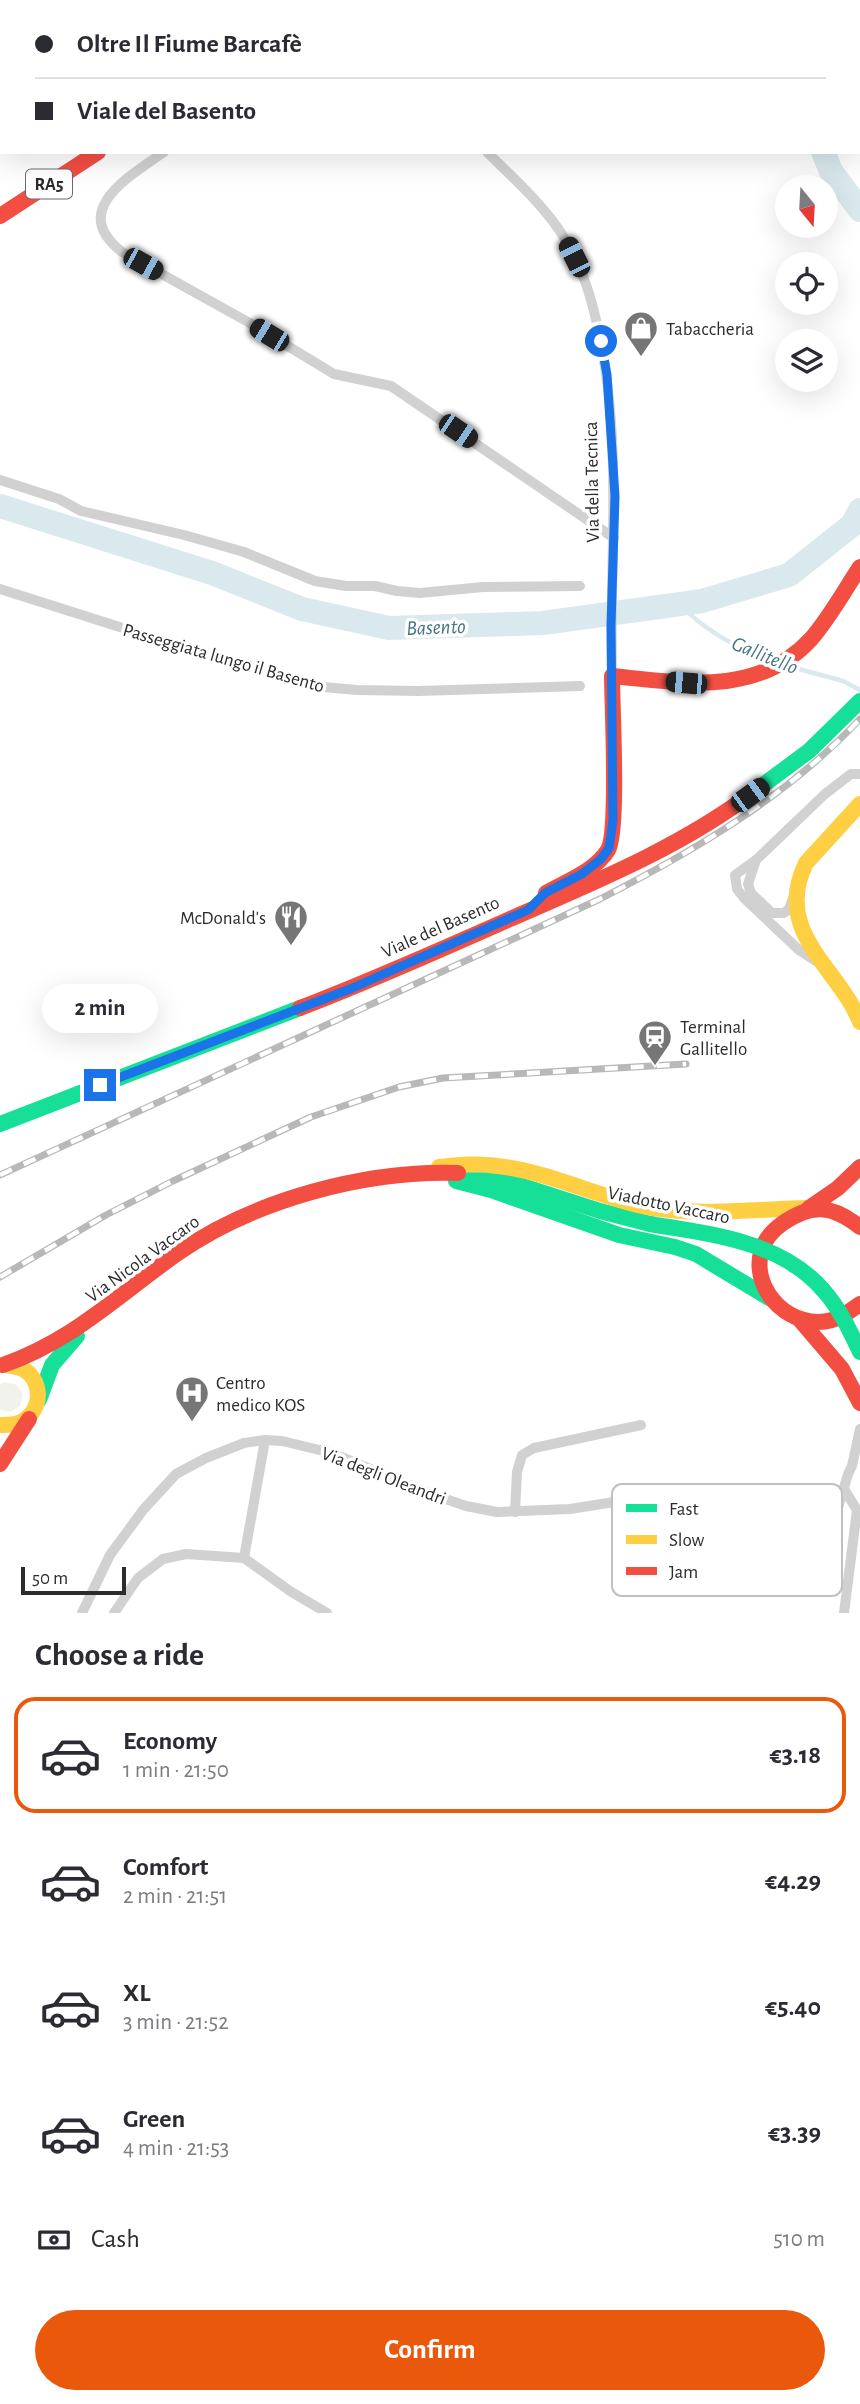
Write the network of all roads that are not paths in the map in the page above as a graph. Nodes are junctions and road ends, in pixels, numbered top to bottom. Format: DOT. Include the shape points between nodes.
graph roads {
  1 [pos="69,154"];
  2 [pos="95,154"];
  3 [pos="161,154"];
  4 [pos="489,154"];
  5 [pos="0,200"];
  6 [pos="0,216"];
  7 [pos="0,480"];
  8 [pos="614,538"];
  9 [pos="860,567"];
  10 [pos="580,586"];
  11 [pos="0,589"];
  12 [pos="612,676"];
  13 [pos="580,686"];
  14 [pos="860,701"];
  15 [pos="860,774"];
  16 [pos="858,808"];
  17 [pos="609,848"];
  18 [pos="648,857"];
  19 [pos="756,860"];
  20 [pos="798,886"];
  21 [pos="528,910"];
  22 [pos="821,965"];
  23 [pos="860,1022"];
  24 [pos="0,1124"];
  25 [pos="860,1167"];
  26 [pos="423,1174"];
  27 [pos="399,1175"];
  28 [pos="809,1208"];
  29 [pos="860,1227"];
  30 [pos="769,1298"];
  31 [pos="860,1304"];
  32 [pos="802,1321"];
  33 [pos="88,1324"];
  34 [pos="860,1352"];
  35 [pos="1,1365"];
  36 [pos="860,1403"];
  37 [pos="35,1409"];
  38 [pos="0,1425"];
  39 [pos="642,1425"];
  40 [pos="860,1429"];
  41 [pos="265,1440"];
  42 [pos="0,1464"];
  43 [pos="856,1466"];
  44 [pos="844,1489"];
  45 [pos="842,1495"];
  46 [pos="612,1502"];
  47 [pos="515,1512"];
  48 [pos="244,1558"];
  49 [pos="82,1613"];
  50 [pos="114,1613"];
  51 [pos="327,1613"];
  52 [pos="844,1613"];
  1 -- 5 [label="main road, RA5"];
  2 -- 6 [label="main road, RA5"];
  3 -- 8 [label="street" via="116,186 106,200 102,229 107,241 334,374 391,386"];
  4 -- 8 [label="street, Via della Tecnica" via="565,238 593,304 607,375 614,447"];
  7 -- 10 [label="street" via="81,511 244,552 315,581 420,593"];
  8 -- 12 [label="street, Via della Tecnica"];
  9 -- 12 [label="main road" via="805,645 764,675 710,685"];
  11 -- 13 [label="street, Passeggiata lungo il Basento" via="323,687 418,691"];
  12 -- 17 [label="main road, Via della Tecnica" via="613,820"];
  14 -- 18 [label="main road, Viale del Basento" via="835,728 750,795"];
  15 -- 19 [label="street" via="851,774 825,794"];
  16 -- 20 [label="main road" via="817,846 803,867"];
  17 -- 18 [label="main road" via="612,856 625,862"];
  17 -- 21 [label="main road" via="593,867 545,893"];
  18 -- 21 [label="main road, Viale del Basento"];
  19 -- 20 [label="street" via="748,884 772,913 789,909"];
  19 -- 22 [label="street" via="736,875 737,889 799,950"];
  20 -- 22 [label="main road" via="804,932"];
  21 -- 24 [label="main road, Viale del Basento" via="350,989"];
  22 -- 23 [label="main road" via="845,993"];
  25 -- 28 [label="main road"];
  26 -- 27 [label="main road, Via Nicola Vaccaro"];
  26 -- 30 [label="main road" via="491,1190 619,1235 696,1254"];
  26 -- 34 [label="main road, Viadotto Vaccaro, bridge" via="496,1179 595,1210 762,1247 798,1265 837,1305"];
  27 -- 28 [label="main road" via="449,1165 498,1165 654,1209"];
  27 -- 33 [label="main road, Via Nicola Vaccaro" via="295,1196 225,1224 177,1254"];
  28 -- 29 [label="main road" via="845,1215"];
  28 -- 30 [label="main road" via="782,1219 762,1245 760,1278"];
  30 -- 32 [label="main road" via="783,1313"];
  31 -- 32 [label="main road" via="835,1321"];
  32 -- 36 [label="main road" via="836,1356"];
  33 -- 35 [label="main road, Via Nicola Vaccaro"];
  33 -- 37 [label="main road, Via Nicola Vaccaro" via="52,1365"];
  35 -- 37 [label="main road" via="19,1366 32,1375 38,1390"];
  37 -- 38 [label="main road" via="21,1423"];
  37 -- 42 [label="main road, Via Nicola Vaccaro"];
  39 -- 47 [label="street" via="534,1448 522,1455"];
  40 -- 43 [label="street, Via degli Oleandri"];
  41 -- 47 [label="street, Via degli Oleandri" via="332,1453 466,1506"];
  41 -- 48 [label="street"];
  41 -- 49 [label="street, Via degli Oleandri" via="244,1443 176,1474 110,1555"];
  43 -- 44 [label="street, Via degli Oleandri"];
  44 -- 45 [label="street, Via degli Oleandri"];
  44 -- 52 [label="street" via="857,1510"];
  46 -- 47 [label="street, Via degli Oleandri"];
  48 -- 50 [label="street" via="187,1553 163,1559 138,1578"];
  48 -- 51 [label="street"];
}
